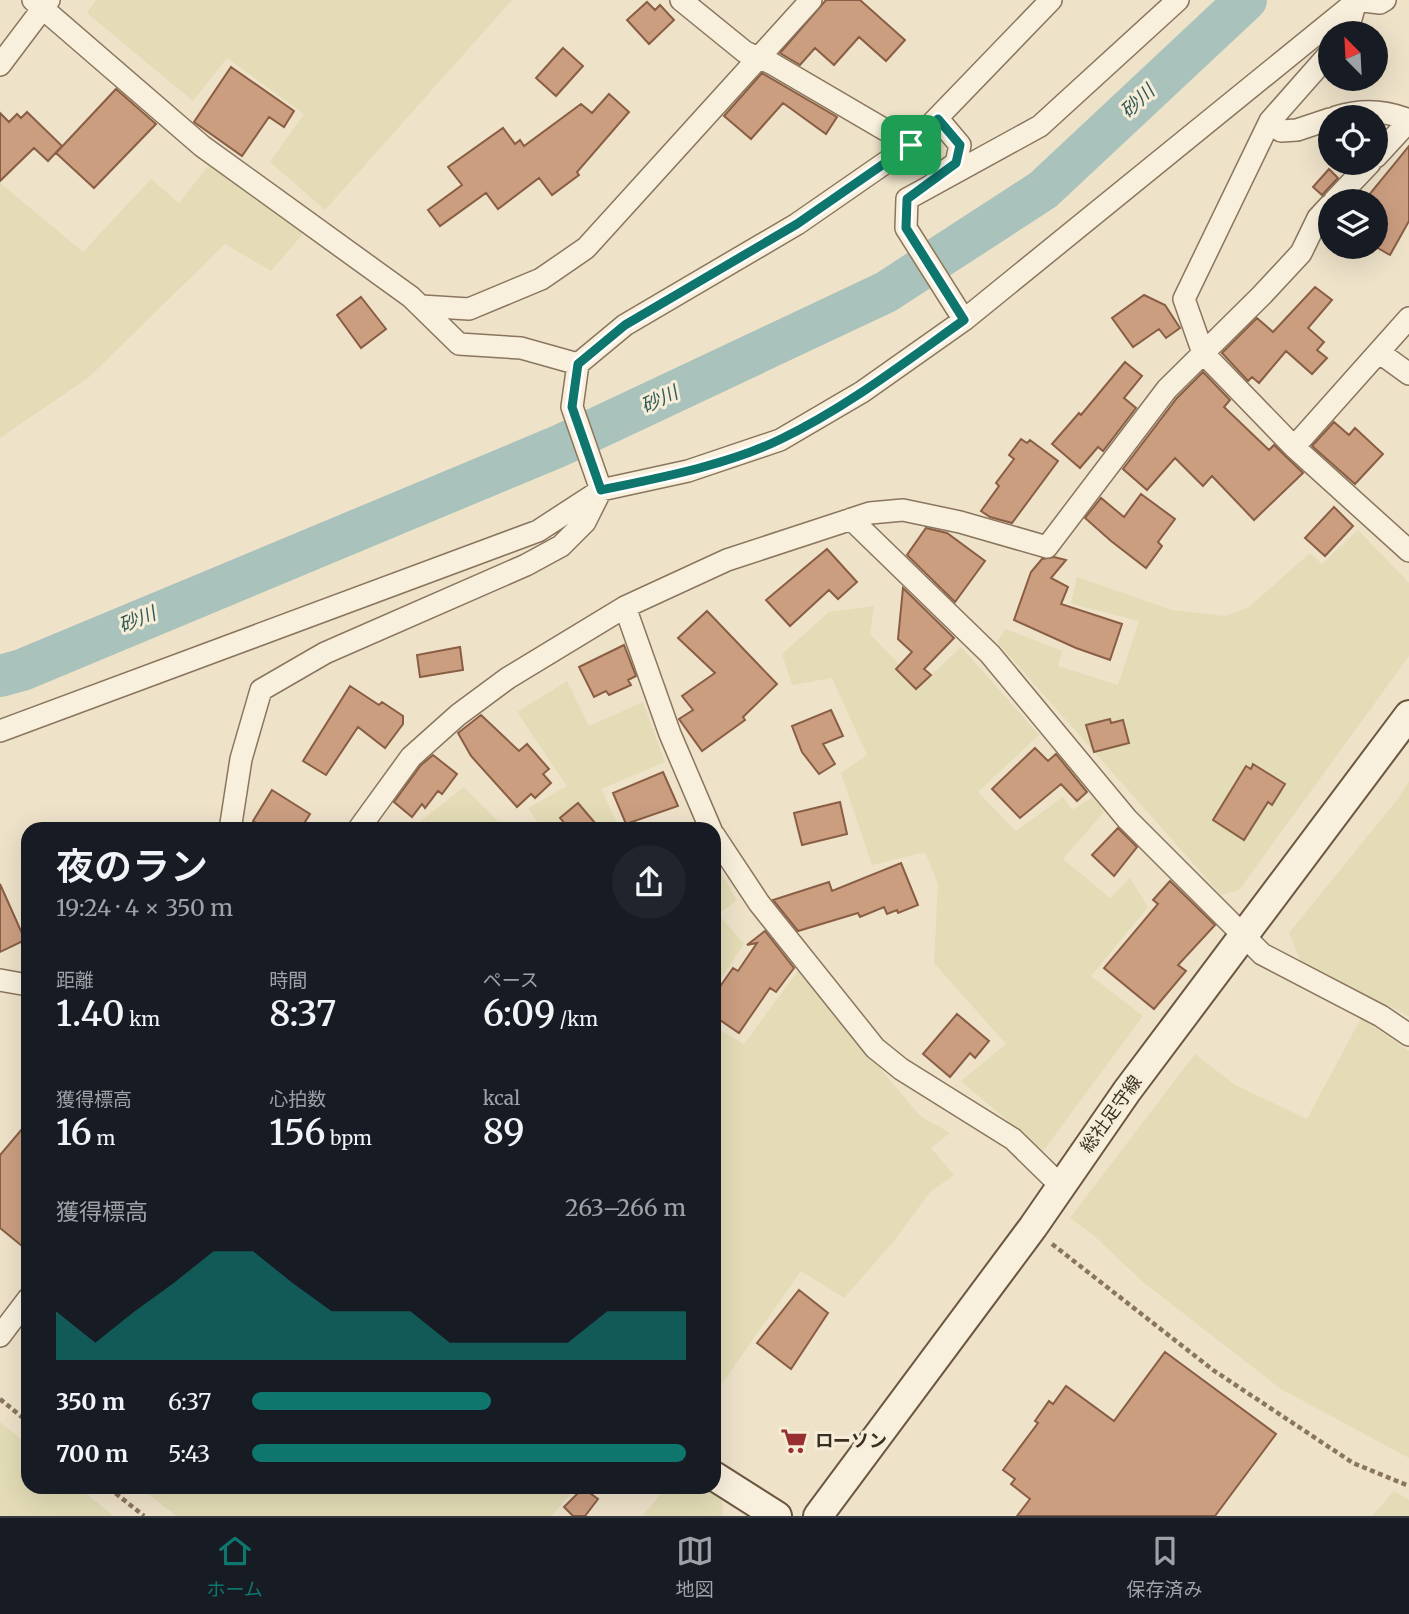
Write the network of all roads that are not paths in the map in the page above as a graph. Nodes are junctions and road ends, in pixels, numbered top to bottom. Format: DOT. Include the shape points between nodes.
graph roads {
  1 [pos="681,0"];
  2 [pos="811,0"];
  3 [pos="1051,0"];
  4 [pos="1178,0"];
  5 [pos="1356,0"];
  6 [pos="1385,0"];
  7 [pos="45,7"];
  8 [pos="1351,21"];
  9 [pos="757,57"];
  10 [pos="0,65"];
  11 [pos="1318,67"];
  12 [pos="1388,113"];
  13 [pos="938,119"];
  14 [pos="1270,121"];
  15 [pos="1409,121"];
  16 [pos="1318,123"];
  17 [pos="1388,144"];
  18 [pos="911,145"];
  19 [pos="1359,175"];
  20 [pos="1345,189"];
  21 [pos="907,199"];
  22 [pos="1318,218"];
  23 [pos="421,306"];
  24 [pos="1409,318"];
  25 [pos="964,320"];
  26 [pos="1203,353"];
  27 [pos="1380,353"];
  28 [pos="578,364"];
  29 [pos="1409,374"];
  30 [pos="1294,447"];
  31 [pos="598,481"];
  32 [pos="851,519"];
  33 [pos="1409,551"];
  34 [pos="625,607"];
  35 [pos="1409,715"];
  36 [pos="0,731"];
  37 [pos="231,822"];
  38 [pos="364,822"];
  39 [pos="708,822"];
  40 [pos="721,846"];
  41 [pos="1244,934"];
  42 [pos="0,980"];
  43 [pos="21,984"];
  44 [pos="1409,1035"];
  45 [pos="1060,1185"];
  46 [pos="21,1308"];
  47 [pos="0,1336"];
  48 [pos="721,1480"];
  49 [pos="777,1516"];
  50 [pos="818,1516"];
  1 -- 9 [label="street"];
  2 -- 9 [label="street"];
  3 -- 13 [label="street"];
  4 -- 21 [label="street" via="1040,126"];
  5 -- 6 [label="street"];
  5 -- 8 [label="street"];
  5 -- 25 [label="street"];
  7 -- 10 [label="street"];
  7 -- 23 [label="street" via="202,146"];
  9 -- 18 [label="street"];
  9 -- 23 [label="street" via="586,248 541,279 469,309"];
  11 -- 14 [label="street"];
  12 -- 15 [label="street"];
  13 -- 18 [label="street"];
  13 -- 21 [label="street" via="960,145 956,163"];
  14 -- 16 [label="street" via="1281,131"];
  14 -- 26 [label="street" via="1184,299"];
  15 -- 17 [label="street"];
  18 -- 28 [label="street" via="797,224 625,325"];
  19 -- 20 [label="street"];
  21 -- 25 [label="street" via="906,228"];
  22 -- 26 [label="street" via="1301,253"];
  23 -- 28 [label="street" via="459,344 521,348"];
  24 -- 27 [label="street"];
  25 -- 31 [label="street" via="862,392 780,440 688,471"];
  26 -- 30 [label="street"];
  26 -- 32 [label="street" via="1167,389 1047,547 903,510"];
  27 -- 29 [label="street"];
  27 -- 30 [label="street"];
  28 -- 31 [label="street" via="572,407"];
  30 -- 33 [label="street"];
  31 -- 36 [label="street" via="538,531"];
  31 -- 37 [label="street" via="585,522 561,545 526,565 325,653 261,690 241,759"];
  32 -- 34 [label="street" via="727,561"];
  32 -- 41 [label="street" via="990,654 1127,819"];
  34 -- 38 [label="street" via="508,678 458,715 411,757"];
  34 -- 39 [label="street" via="670,734"];
  35 -- 41 [label="main road, 総社足守線"];
  40 -- 45 [label="street" via="759,903 875,1048 1013,1139"];
  41 -- 44 [label="street" via="1262,954"];
  41 -- 45 [label="main road, 総社足守線"];
  42 -- 43 [label="street"];
  45 -- 50 [label="main road, 総社足守線"];
  46 -- 47 [label="street"];
  48 -- 49 [label="main road"];
}
